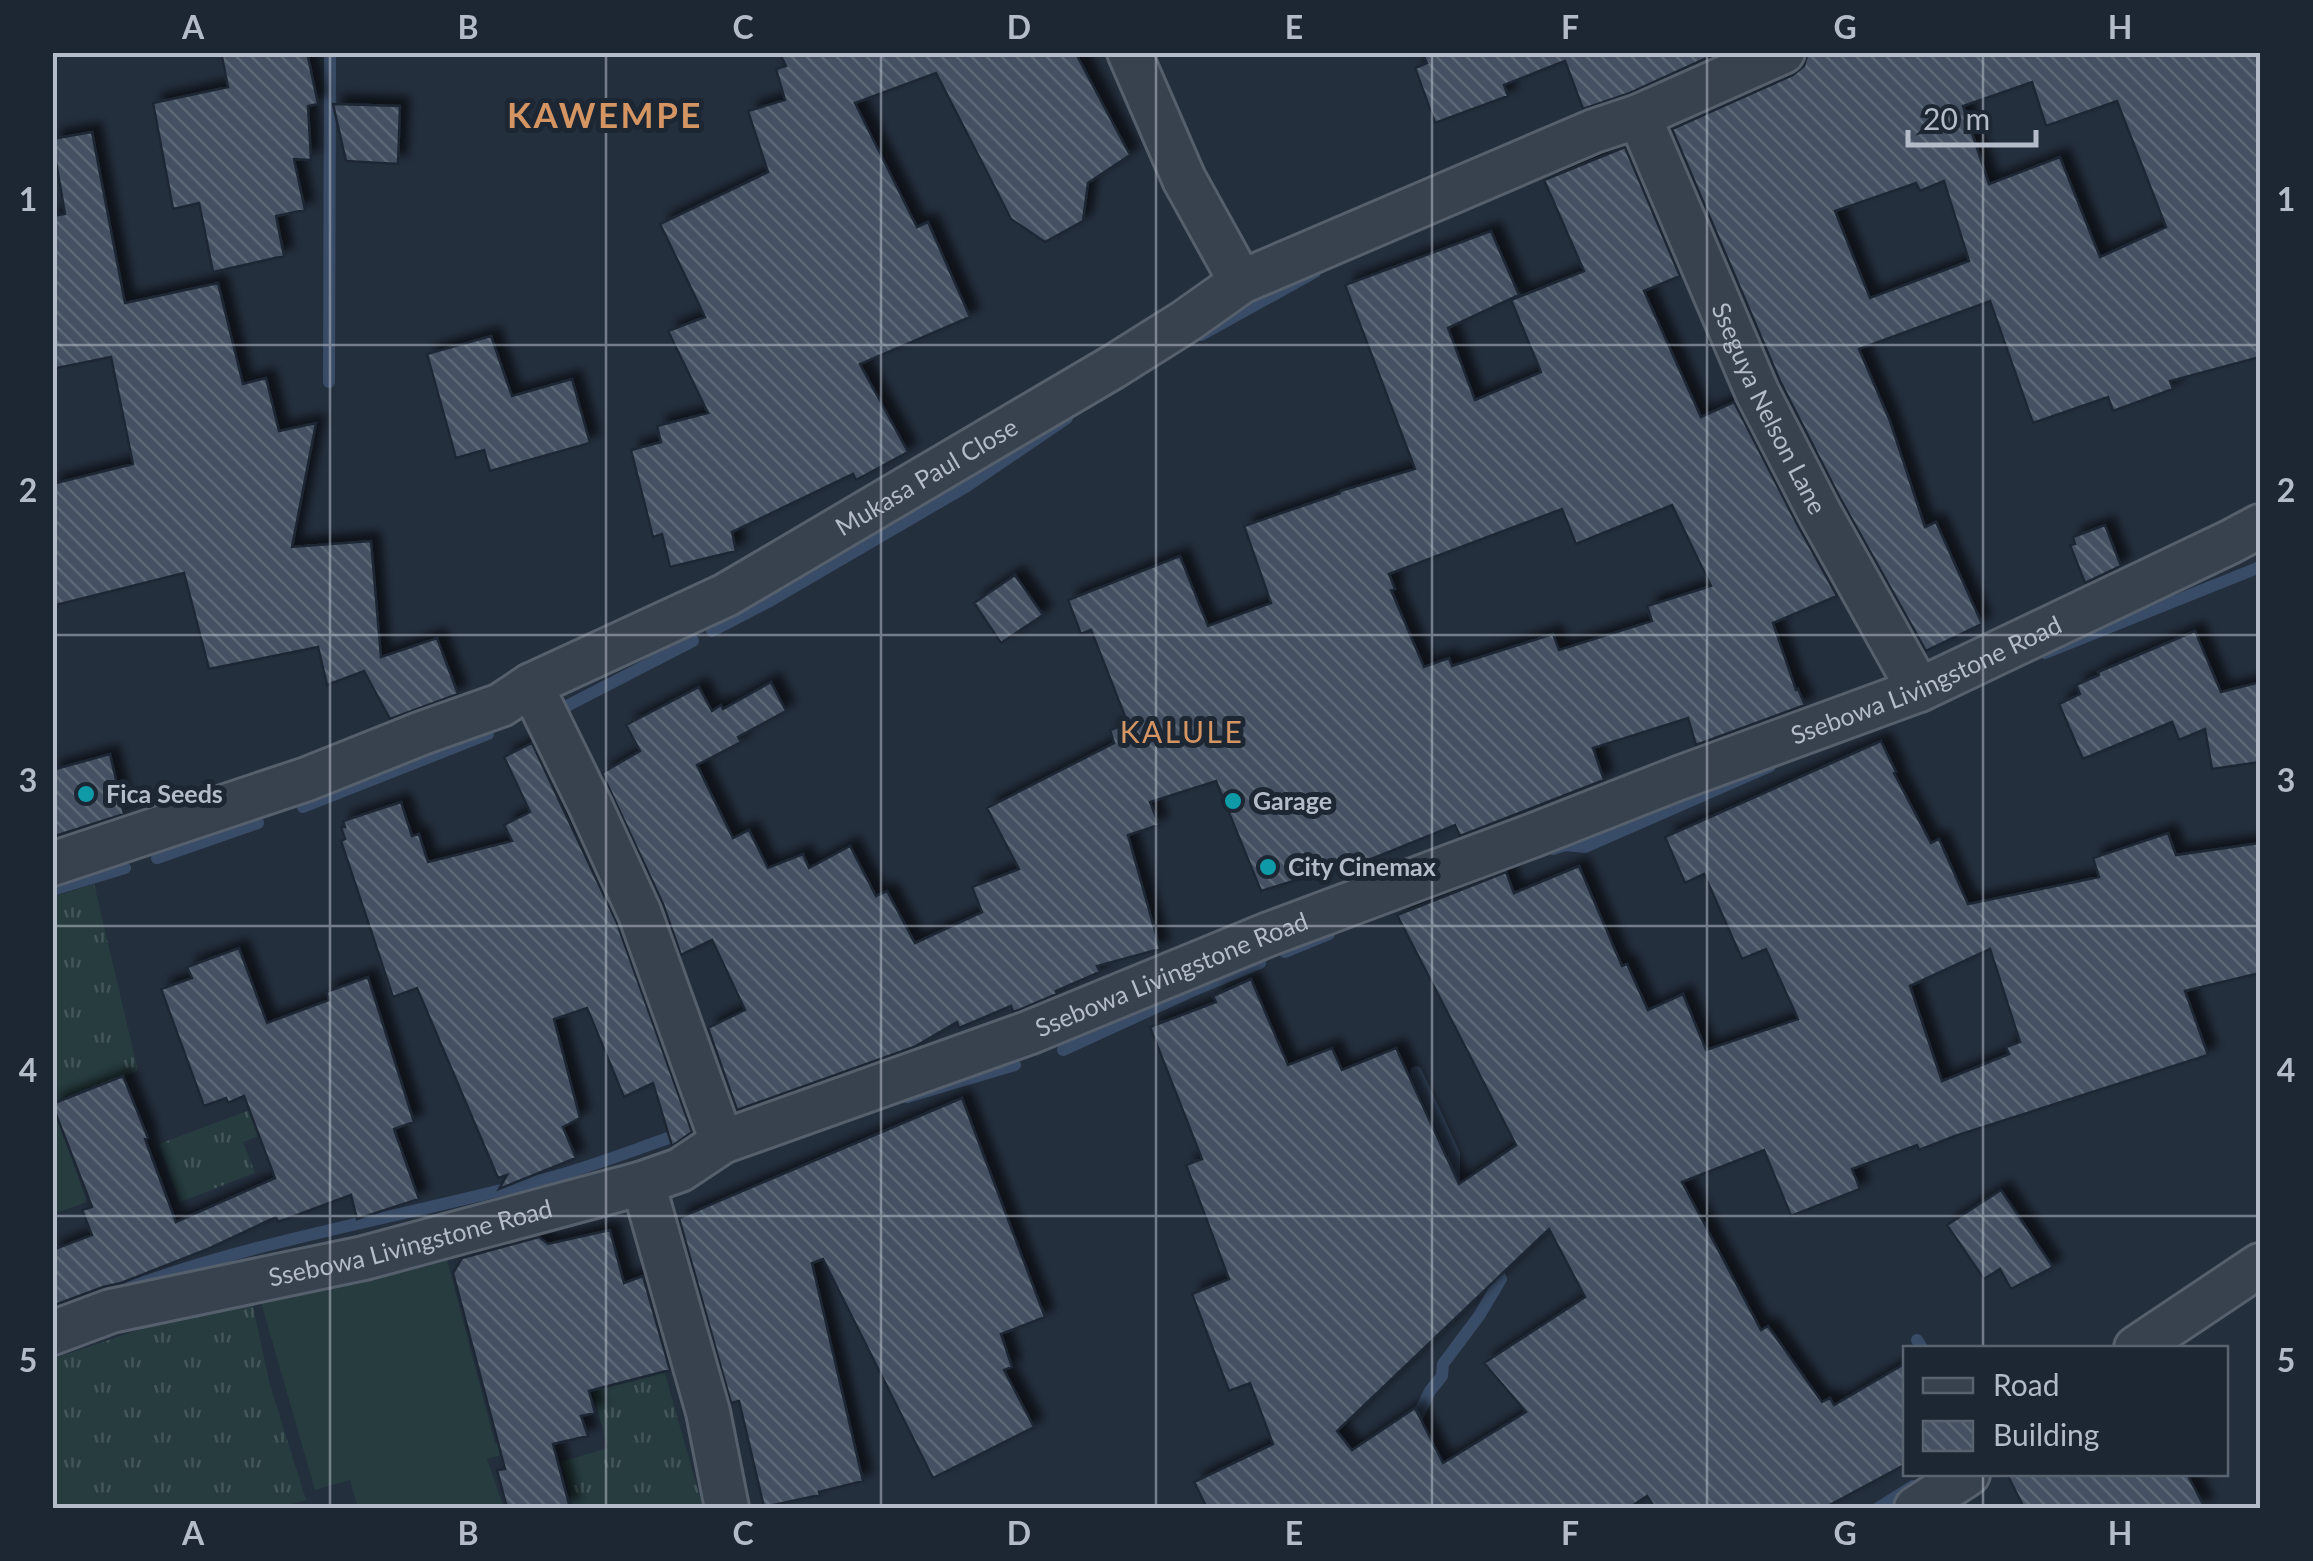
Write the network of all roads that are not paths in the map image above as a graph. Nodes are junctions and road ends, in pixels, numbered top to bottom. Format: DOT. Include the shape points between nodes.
graph roads {
  1 [pos="1130,52"];
  2 [pos="1783,52"];
  3 [pos="1639,116"];
  4 [pos="1241,282"];
  5 [pos="2260,526"];
  6 [pos="531,685"];
  7 [pos="1920,690"];
  8 [pos="52,864"];
  9 [pos="722,1142"];
  10 [pos="643,1182"];
  11 [pos="2260,1265"];
  12 [pos="52,1333"];
  13 [pos="2139,1346"];
  14 [pos="1965,1476"];
  15 [pos="727,1508"];
  16 [pos="1916,1508"];
  1 -- 4 [label="street" via="1184,179"];
  2 -- 3 [label="street, Mukasa Paul Close"];
  3 -- 4 [label="street, Mukasa Paul Close"];
  3 -- 7 [label="street, Sseguya Nelson Lane" via="1757,392"];
  4 -- 6 [label="street, Mukasa Paul Close" via="1113,367 726,595"];
  5 -- 7 [label="street, Ssebowa Livingstone Road"];
  6 -- 8 [label="street, Mukasa Paul Close" via="501,705 307,778"];
  6 -- 9 [label="street" via="640,914"];
  7 -- 9 [label="street, Ssebowa Livingstone Road" via="1268,934 1028,1032"];
  9 -- 10 [label="street, Ssebowa Livingstone Road" via="680,1170"];
  10 -- 12 [label="street, Ssebowa Livingstone Road" via="364,1258 111,1310"];
  10 -- 15 [label="street" via="708,1412"];
  11 -- 13 [label="street"];
  14 -- 16 [label="street"];
}
